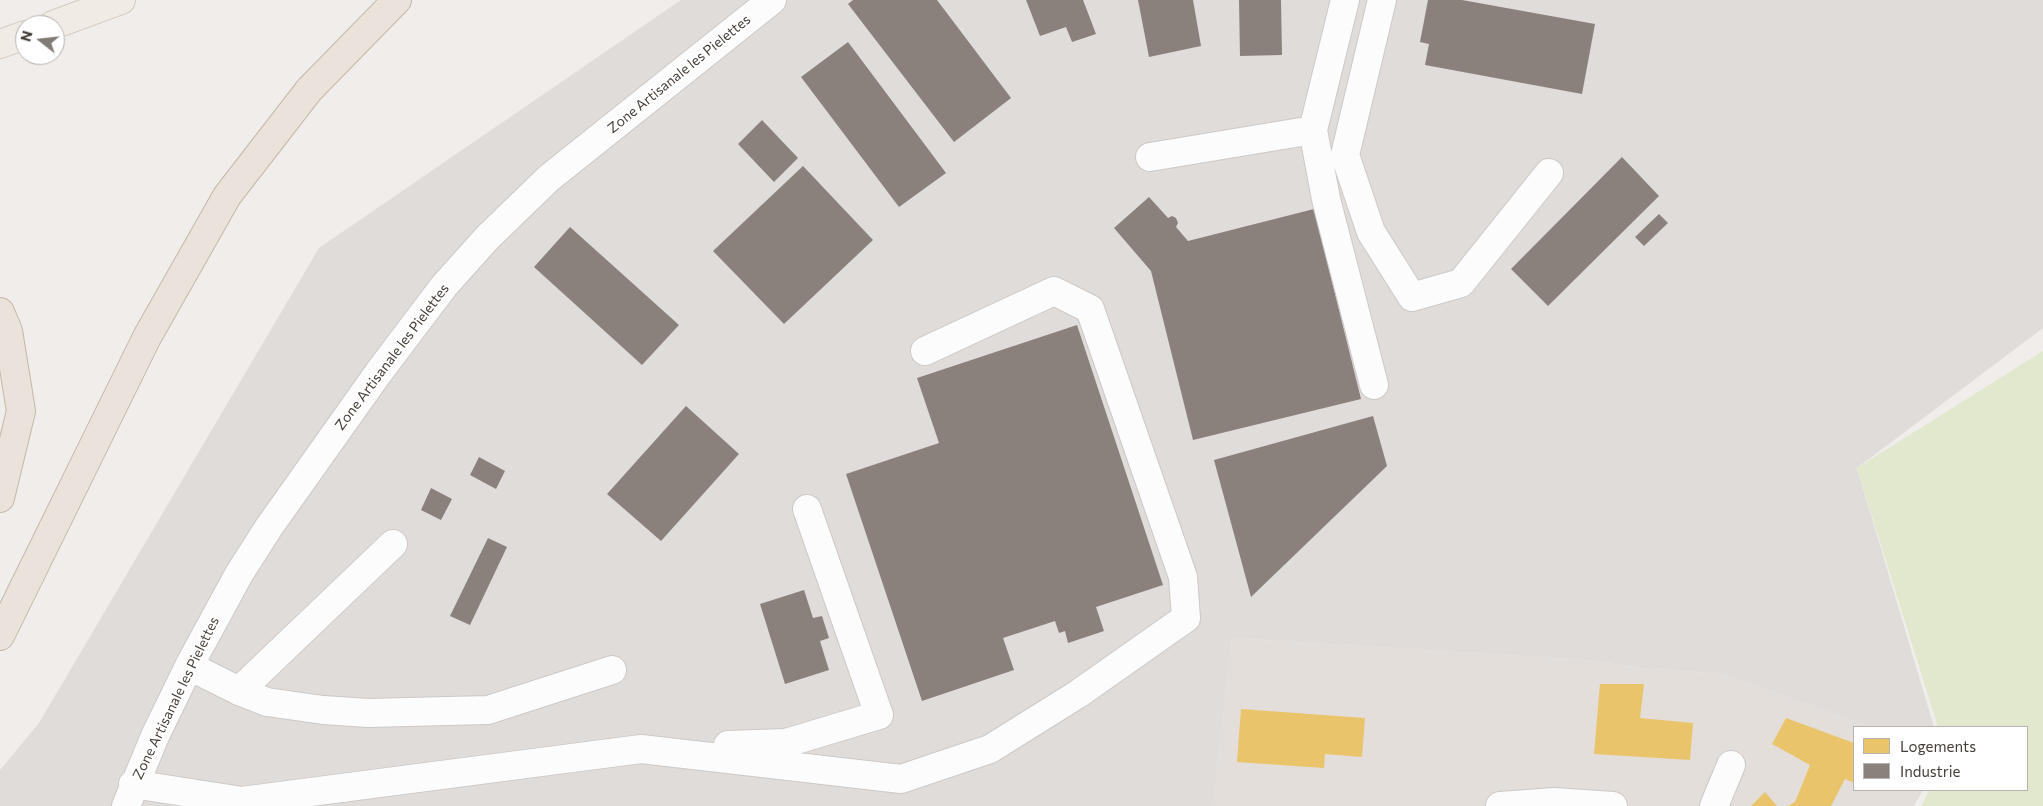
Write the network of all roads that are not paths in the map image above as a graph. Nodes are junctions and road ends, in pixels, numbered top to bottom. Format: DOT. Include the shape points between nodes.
graph roads {
  1 [pos="121,0"];
  2 [pos="397,0"];
  3 [pos="772,0"];
  4 [pos="1345,0"];
  5 [pos="1382,0"];
  6 [pos="65,21"];
  7 [pos="15,39"];
  8 [pos="0,44"];
  9 [pos="1313,130"];
  10 [pos="1150,157"];
  11 [pos="1549,173"];
  12 [pos="0,312"];
  13 [pos="925,352"];
  14 [pos="1374,384"];
  15 [pos="0,498"];
  16 [pos="807,509"];
  17 [pos="394,544"];
  18 [pos="0,636"];
  19 [pos="189,666"];
  20 [pos="612,670"];
  21 [pos="239,691"];
  22 [pos="641,749"];
  23 [pos="1731,765"];
  24 [pos="129,795"];
  25 [pos="1500,806"];
  26 [pos="1613,806"];
  27 [pos="1714,806"];
  1 -- 6 [label="main road"];
  2 -- 18 [label="highway" via="309,90 227,196 146,337"];
  3 -- 19 [label="street, Zone Artisanale les Pielettes" via="549,178 487,238 444,286 269,527 239,574"];
  4 -- 9 [label="street"];
  5 -- 11 [label="street" via="1345,155 1371,232 1412,297 1461,283"];
  7 -- 8 [label="main road"];
  9 -- 10 [label="street"];
  9 -- 14 [label="street" via="1326,199"];
  12 -- 15 [label="highway" via="8,331 22,411"];
  13 -- 22 [label="street" via="1054,291 1090,309 1183,577 1186,618 1078,694 990,749 901,779"];
  16 -- 22 [label="street" via="880,715 786,743"];
  17 -- 21 [label="street"];
  19 -- 21 [label="street"];
  19 -- 24 [label="street, Zone Artisanale les Pielettes"];
  20 -- 21 [label="street" via="488,710 368,713 324,710 267,702"];
  22 -- 24 [label="street" via="242,801"];
  23 -- 27 [label="street"];
  25 -- 26 [label="street" via="1554,802"];
}
